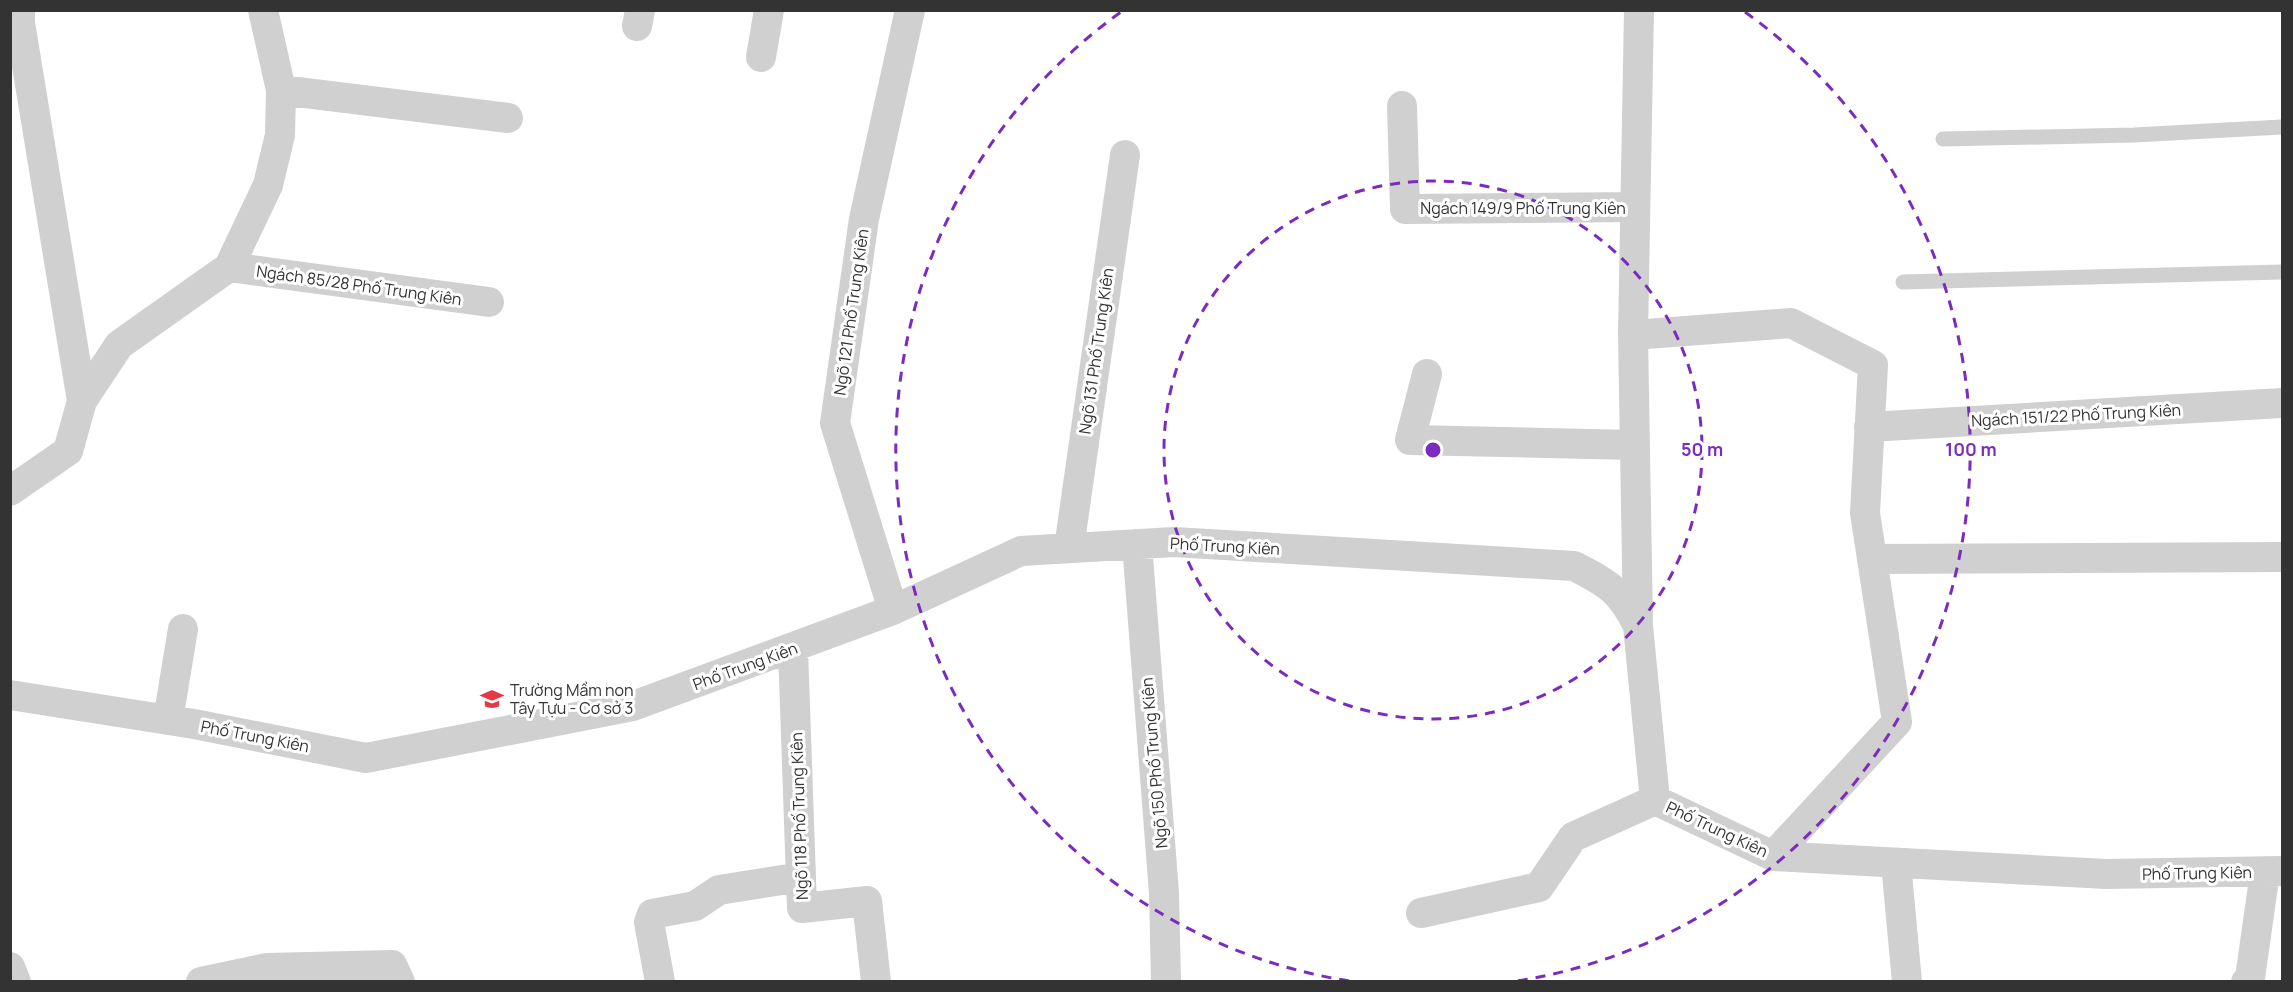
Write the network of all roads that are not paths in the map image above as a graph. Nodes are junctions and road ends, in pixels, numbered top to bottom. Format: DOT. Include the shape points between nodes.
graph roads {
  1 [pos="20,10"];
  2 [pos="263,10"];
  3 [pos="768,10"];
  4 [pos="910,10"];
  5 [pos="1639,10"];
  6 [pos="761,57"];
  7 [pos="280,90"];
  8 [pos="1402,106"];
  9 [pos="508,118"];
  10 [pos="2283,127"];
  11 [pos="1943,140"];
  12 [pos="1125,155"];
  13 [pos="1635,207"];
  14 [pos="229,267"];
  15 [pos="2283,272"];
  16 [pos="1903,282"];
  17 [pos="489,302"];
  18 [pos="1633,335"];
  19 [pos="1427,374"];
  20 [pos="82,401"];
  21 [pos="2283,403"];
  22 [pos="1869,427"];
  23 [pos="1634,445"];
  24 [pos="10,491"];
  25 [pos="1137,544"];
  26 [pos="1069,548"];
  27 [pos="2283,557"];
  28 [pos="1872,559"];
  29 [pos="893,610"];
  30 [pos="1638,626"];
  31 [pos="183,629"];
  32 [pos="793,649"];
  33 [pos="10,695"];
  34 [pos="168,720"];
  35 [pos="1655,800"];
  36 [pos="1773,856"];
  37 [pos="1896,863"];
  38 [pos="2274,872"];
  39 [pos="801,877"];
  40 [pos="1421,913"];
  41 [pos="10,967"];
  42 [pos="16,981"];
  43 [pos="201,981"];
  44 [pos="400,981"];
  45 [pos="660,981"];
  46 [pos="876,981"];
  47 [pos="1166,981"];
  48 [pos="1907,981"];
  49 [pos="2246,981"];
  1 -- 20 [label="street"];
  2 -- 7 [label="street"];
  3 -- 6 [label="street"];
  4 -- 29 [label="street, Ngõ 121 Phố Trung Kiên" via="864,219 836,423"];
  5 -- 13 [label="street"];
  7 -- 9 [label="street"];
  7 -- 14 [label="street" via="280,135 268,185"];
  8 -- 13 [label="street, Ngách 149/9 Phố Trung Kiên" via="1405,209"];
  10 -- 11 [label="lane"];
  12 -- 26 [label="street, Ngõ 131 Phố Trung Kiên"];
  13 -- 18 [label="street"];
  14 -- 17 [label="street, Ngách 85/28 Phố Trung Kiên"];
  14 -- 20 [label="street" via="119,345"];
  15 -- 16 [label="lane"];
  18 -- 22 [label="street" via="1791,323 1873,364"];
  18 -- 23 [label="street"];
  19 -- 23 [label="street" via="1410,440"];
  20 -- 24 [label="street" via="68,452"];
  21 -- 22 [label="street, Ngách 151/22 Phố Trung Kiên"];
  22 -- 28 [label="street" via="1865,513"];
  23 -- 30 [label="street"];
  25 -- 26 [label="street, Phố Trung Kiên"];
  25 -- 30 [label="street, Phố Trung Kiên" via="1174,542 1574,566 1603,580 1626,602"];
  25 -- 47 [label="street, Ngõ 150 Phố Trung Kiên" via="1164,892"];
  26 -- 29 [label="street, Phố Trung Kiên" via="1021,551"];
  27 -- 28 [label="street"];
  28 -- 36 [label="street" via="1897,722"];
  29 -- 32 [label="street, Phố Trung Kiên"];
  30 -- 35 [label="street, Phố Trung Kiên"];
  31 -- 34 [label="street"];
  32 -- 34 [label="street, Phố Trung Kiên" via="633,706 366,758"];
  32 -- 39 [label="street, Ngõ 118 Phố Trung Kiên"];
  33 -- 34 [label="street, Phố Trung Kiên"];
  35 -- 36 [label="street, Phố Trung Kiên"];
  35 -- 40 [label="street" via="1573,837 1539,887"];
  36 -- 37 [label="street, Phố Trung Kiên"];
  37 -- 38 [label="street, Phố Trung Kiên" via="2106,874"];
  37 -- 48 [label="street"];
  38 -- 49 [label="street" via="2250,978"];
  39 -- 45 [label="street" via="719,890 694,906 652,914"];
  39 -- 46 [label="street, Ngõ 118 Phố Trung Kiên" via="802,908 867,901"];
  41 -- 42 [label="street"];
  43 -- 44 [label="street" via="267,968 392,965"];
}
